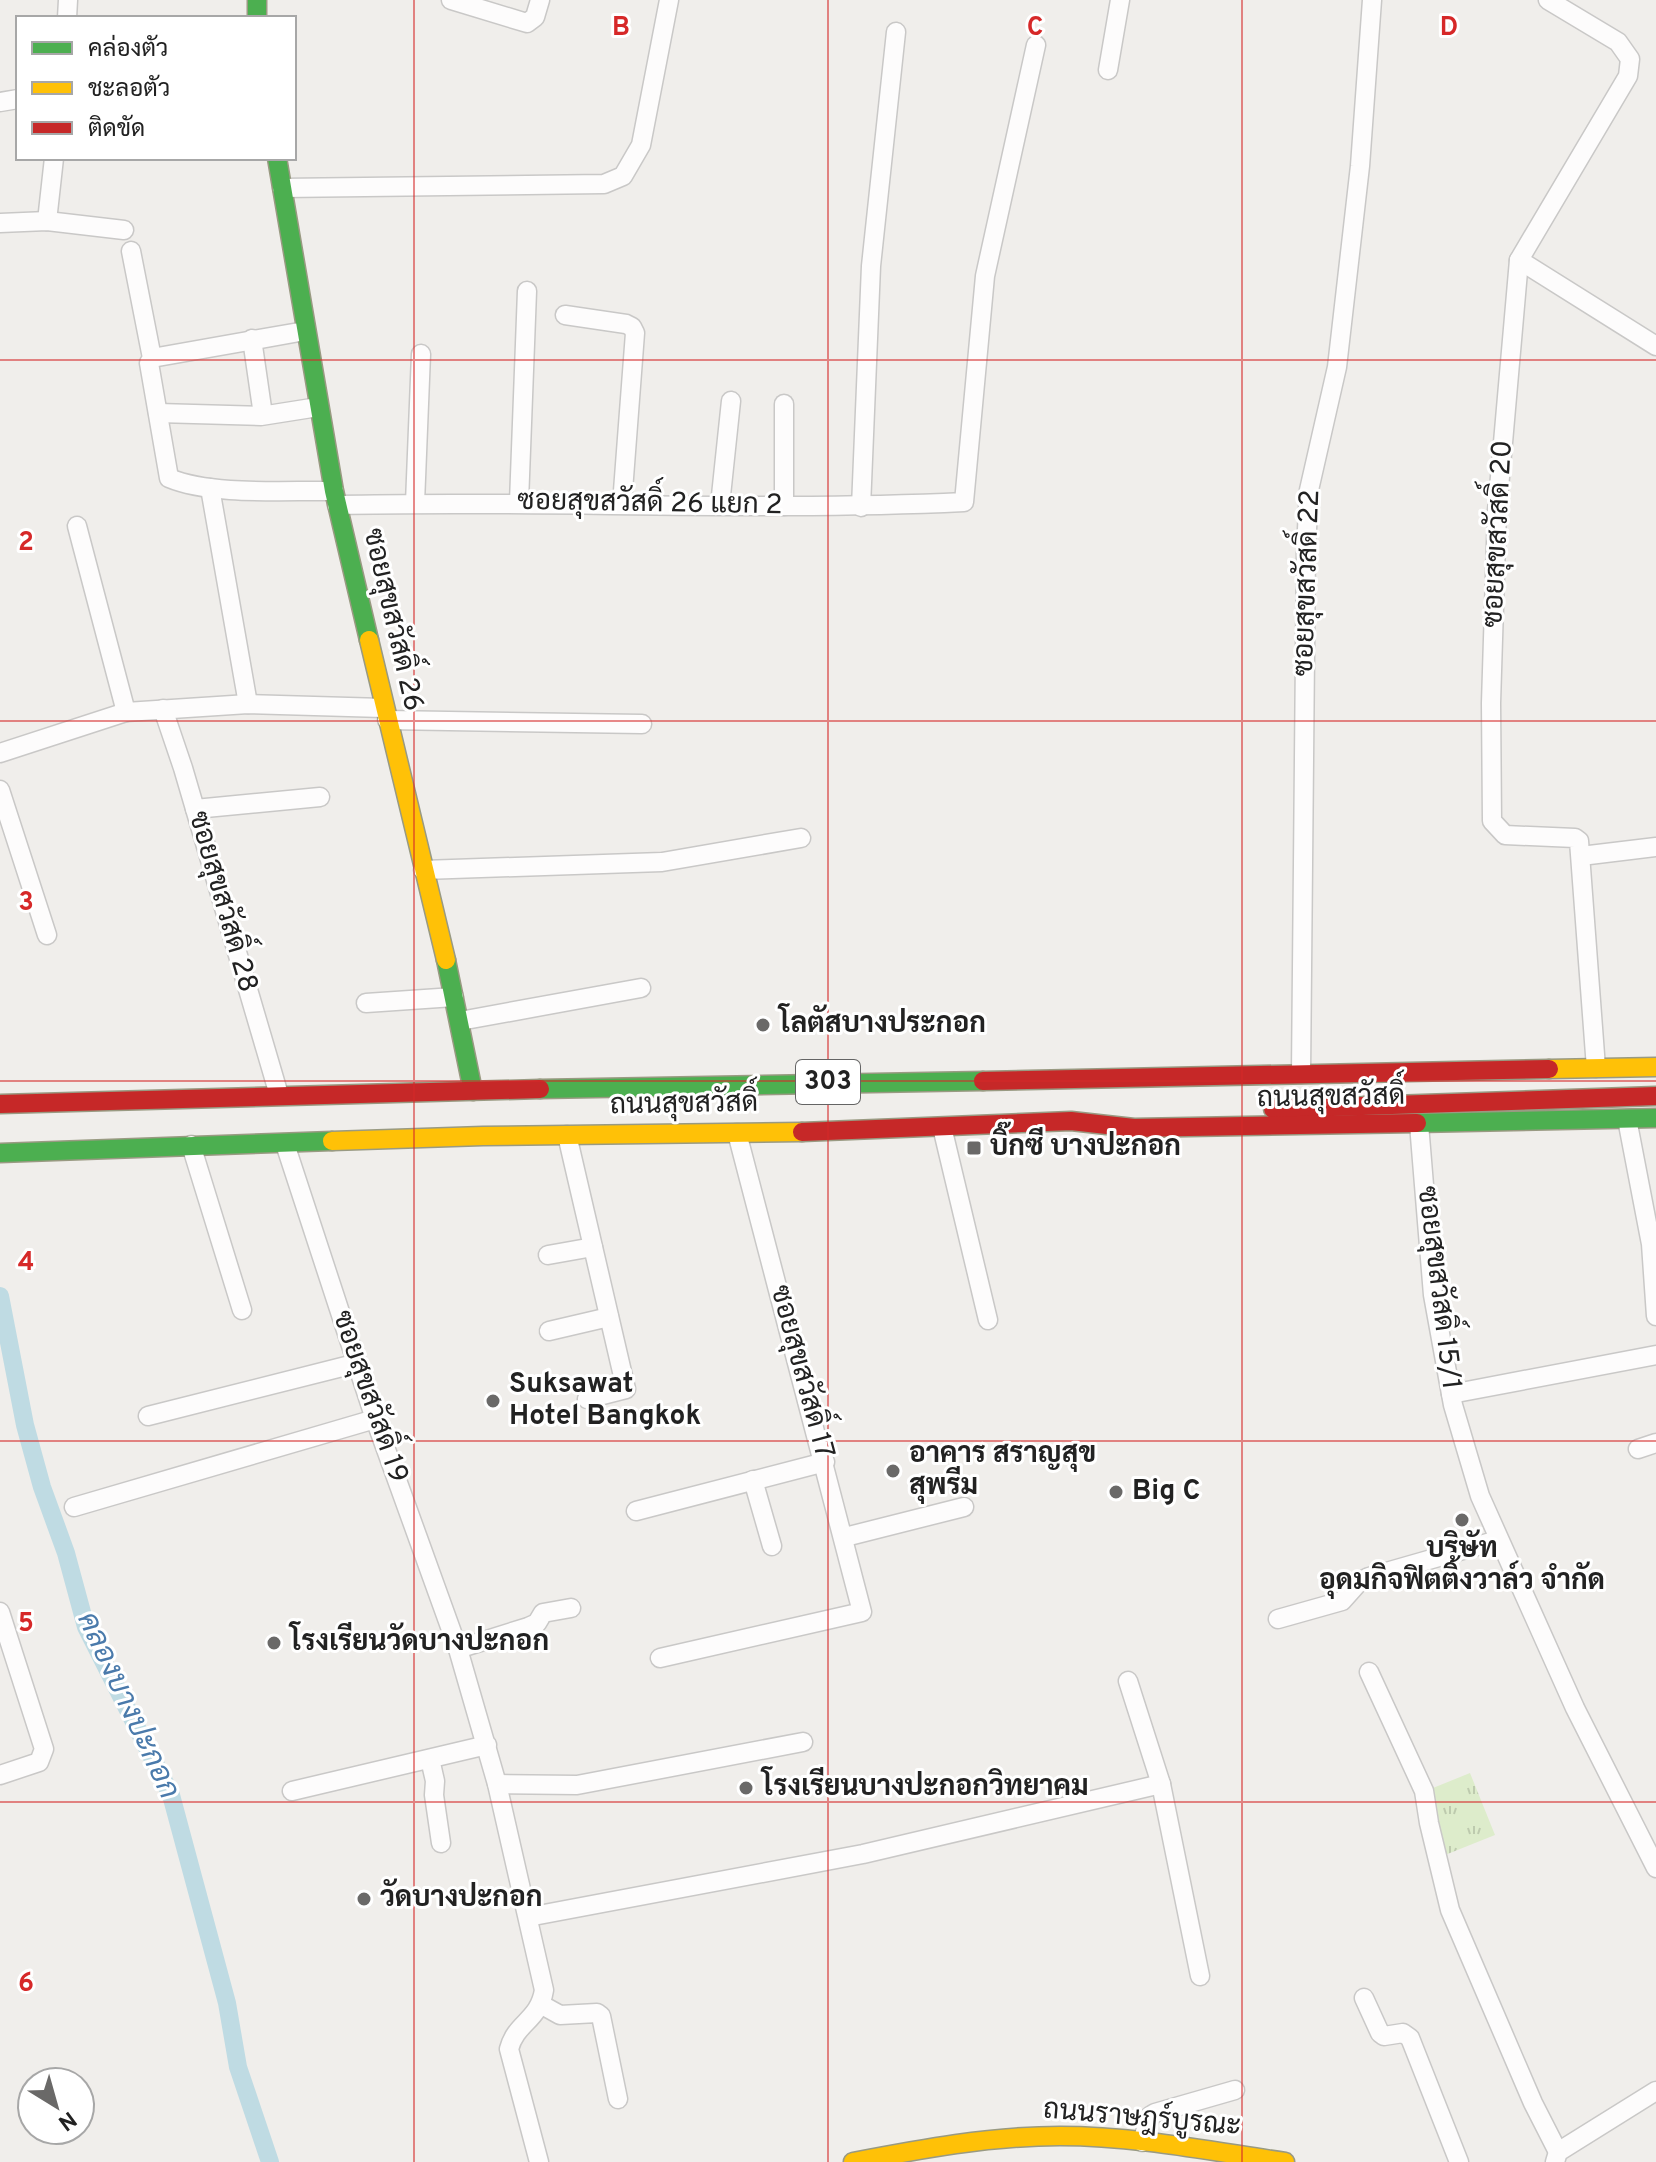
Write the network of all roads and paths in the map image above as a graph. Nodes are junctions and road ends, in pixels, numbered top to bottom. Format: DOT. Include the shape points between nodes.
graph roads {
  1 [pos="451,0"];
  2 [pos="540,0"];
  3 [pos="669,0"];
  4 [pos="1120,0"];
  5 [pos="1372,0"];
  6 [pos="1548,0"];
  7 [pos="896,32"];
  8 [pos="1036,45"];
  9 [pos="1108,70"];
  10 [pos="54,160"];
  11 [pos="277,160"];
  12 [pos="282,188"];
  13 [pos="47,221"];
  14 [pos="0,223"];
  15 [pos="124,230"];
  16 [pos="131,251"];
  17 [pos="1519,260"];
  18 [pos="527,291"];
  19 [pos="565,315"];
  20 [pos="305,331"];
  21 [pos="252,339"];
  22 [pos="1656,346"];
  23 [pos="421,354"];
  24 [pos="152,358"];
  25 [pos="731,401"];
  26 [pos="784,404"];
  27 [pos="318,407"];
  28 [pos="158,413"];
  29 [pos="263,415"];
  30 [pos="210,488"];
  31 [pos="336,498"];
  32 [pos="519,502"];
  33 [pos="415,503"];
  34 [pos="622,504"];
  35 [pos="720,505"];
  36 [pos="784,506"];
  37 [pos="861,507"];
  38 [pos="77,526"];
  39 [pos="248,704"];
  40 [pos="163,709"];
  41 [pos="126,712"];
  42 [pos="385,714"];
  43 [pos="642,724"];
  44 [pos="0,753"];
  45 [pos="0,790"];
  46 [pos="320,797"];
  47 [pos="195,809"];
  48 [pos="801,838"];
  49 [pos="1656,847"];
  50 [pos="1581,856"];
  51 [pos="423,870"];
  52 [pos="47,935"];
  53 [pos="641,988"];
  54 [pos="454,997"];
  55 [pos="366,1003"];
  56 [pos="460,1021"];
  57 [pos="1656,1067"];
  58 [pos="1596,1068"];
  59 [pos="1301,1074"];
  60 [pos="473,1091"];
  61 [pos="279,1095"];
  62 [pos="1652,1096"];
  63 [pos="0,1104"];
  64 [pos="1656,1118"];
  65 [pos="1627,1119"];
  66 [pos="1089,1121"];
  67 [pos="1419,1124"];
  68 [pos="942,1127"];
  69 [pos="737,1133"];
  70 [pos="567,1135"];
  71 [pos="285,1144"];
  72 [pos="191,1145"];
  73 [pos="0,1153"];
  74 [pos="1653,1243"];
  75 [pos="593,1247"];
  76 [pos="548,1255"];
  77 [pos="242,1310"];
  78 [pos="1656,1316"];
  79 [pos="609,1317"];
  80 [pos="988,1320"];
  81 [pos="549,1331"];
  82 [pos="1656,1355"];
  83 [pos="358,1363"];
  84 [pos="1451,1394"];
  85 [pos="587,1399"];
  86 [pos="148,1416"];
  87 [pos="375,1419"];
  88 [pos="825,1462"];
  89 [pos="753,1480"];
  90 [pos="74,1507"];
  91 [pos="964,1507"];
  92 [pos="636,1511"];
  93 [pos="845,1537"];
  94 [pos="1498,1540"];
  95 [pos="772,1546"];
  96 [pos="571,1608"];
  97 [pos="0,1612"];
  98 [pos="1278,1619"];
  99 [pos="458,1649"];
  100 [pos="660,1658"];
  101 [pos="1369,1672"];
  102 [pos="1128,1681"];
  103 [pos="803,1742"];
  104 [pos="487,1745"];
  105 [pos="430,1759"];
  106 [pos="0,1775"];
  107 [pos="497,1784"];
  108 [pos="1161,1784"];
  109 [pos="292,1791"];
  110 [pos="441,1843"];
  111 [pos="1656,1868"];
  112 [pos="528,1917"];
  113 [pos="1200,1976"];
  114 [pos="1364,1998"];
  115 [pos="542,2005"];
  116 [pos="1235,2090"];
  117 [pos="1656,2091"];
  118 [pos="618,2099"];
  119 [pos="1142,2142"];
  120 [pos="1557,2157"];
  121 [pos="539,2162"];
  122 [pos="853,2162"];
  123 [pos="1285,2162"];
  124 [pos="1459,2162"];
  1 -- 2 [label="street" via="527,23 535,17"];
  3 -- 12 [label="street" via="641,145 623,176 604,184"];
  4 -- 9 [label="street"];
  5 -- 59 [label="street, ซอยสุขสวัสดิ์ 22" via="1337,367 1309,490 1306,534"];
  6 -- 17 [label="street, ซอยสุขสวัสดิ์ 20" via="1618,42 1630,59 1628,76"];
  7 -- 37 [label="street" via="871,266"];
  8 -- 37 [label="street, ซอยสุขสวัสดิ์ 26 แยก 2" via="985,276 964,502"];
  10 -- 13 [label="street"];
  11 -- 12 [label="main road, ซอยสุขสวัสดิ์ 26"];
  12 -- 20 [label="main road, ซอยสุขสวัสดิ์ 26"];
  13 -- 14 [label="street"];
  13 -- 15 [label="street"];
  16 -- 24 [label="street"];
  17 -- 22 [label="street"];
  17 -- 50 [label="street, ซอยสุขสวัสดิ์ 20" via="1497,511 1492,821 1505,835 1575,838"];
  18 -- 32 [label="street"];
  19 -- 34 [label="street" via="626,324 635,333"];
  20 -- 21 [label="street"];
  20 -- 27 [label="main road, ซอยสุขสวัสดิ์ 26"];
  21 -- 24 [label="street"];
  21 -- 29 [label="street"];
  23 -- 33 [label="street"];
  24 -- 28 [label="street"];
  25 -- 35 [label="street"];
  26 -- 36 [label="street"];
  27 -- 29 [label="street"];
  27 -- 31 [label="main road, ซอยสุขสวัสดิ์ 26"];
  28 -- 29 [label="street"];
  28 -- 30 [label="street, ซอยสุขสวัสดิ์ 26 แยก 2" via="169,478"];
  30 -- 31 [label="street, ซอยสุขสวัสดิ์ 26 แยก 2"];
  30 -- 39 [label="street"];
  31 -- 33 [label="street, ซอยสุขสวัสดิ์ 26 แยก 2"];
  31 -- 42 [label="main road, ซอยสุขสวัสดิ์ 26"];
  32 -- 33 [label="street, ซอยสุขสวัสดิ์ 26 แยก 2"];
  32 -- 34 [label="street, ซอยสุขสวัสดิ์ 26 แยก 2"];
  34 -- 35 [label="street, ซอยสุขสวัสดิ์ 26 แยก 2"];
  35 -- 36 [label="street, ซอยสุขสวัสดิ์ 26 แยก 2"];
  36 -- 37 [label="street, ซอยสุขสวัสดิ์ 26 แยก 2"];
  38 -- 41 [label="street"];
  39 -- 40 [label="street"];
  39 -- 42 [label="street"];
  40 -- 41 [label="street"];
  40 -- 47 [label="street, ซอยสุขสวัสดิ์ 28"];
  41 -- 44 [label="street"];
  42 -- 43 [label="street"];
  42 -- 51 [label="main road, ซอยสุขสวัสดิ์ 26"];
  45 -- 52 [label="street"];
  46 -- 47 [label="street"];
  47 -- 61 [label="street, ซอยสุขสวัสดิ์ 28"];
  48 -- 51 [label="street" via="662,862"];
  49 -- 50 [label="street"];
  50 -- 58 [label="street"];
  51 -- 54 [label="main road, ซอยสุขสวัสดิ์ 26"];
  53 -- 56 [label="street"];
  54 -- 55 [label="street"];
  54 -- 56 [label="main road, ซอยสุขสวัสดิ์ 26"];
  56 -- 60 [label="main road, ซอยสุขสวัสดิ์ 26"];
  57 -- 58 [label="main road, ถนนสุขสวัสดิ์ / 303"];
  58 -- 59 [label="main road, ถนนสุขสวัสดิ์ / 303"];
  59 -- 60 [label="main road, ถนนสุขสวัสดิ์ / 303"];
  60 -- 61 [label="main road, ถนนสุขสวัสดิ์ / 303"];
  61 -- 63 [label="main road, ถนนสุขสวัสดิ์ / 303"];
  62 -- 66 [label="main road, 303" via="1311,1106"];
  64 -- 65 [label="main road, ถนนสุขสวัสดิ์ / 303"];
  65 -- 67 [label="main road, ถนนสุขสวัสดิ์ / 303"];
  65 -- 74 [label="street"];
  66 -- 67 [label="main road, ถนนสุขสวัสดิ์ / 303" via="1134,1128"];
  66 -- 68 [label="main road, ถนนสุขสวัสดิ์ / 303"];
  67 -- 84 [label="street, ซอยสุขสวัสดิ์ 15/1" via="1433,1295"];
  68 -- 69 [label="main road, ถนนสุขสวัสดิ์ / 303"];
  68 -- 80 [label="street"];
  69 -- 70 [label="main road, ถนนสุขสวัสดิ์ / 303"];
  69 -- 88 [label="street, ซอยสุขสวัสดิ์ 17"];
  70 -- 71 [label="main road, ถนนสุขสวัสดิ์ / 303"];
  70 -- 75 [label="street"];
  71 -- 72 [label="main road, ถนนสุขสวัสดิ์ / 303"];
  71 -- 83 [label="street, ซอยสุขสวัสดิ์ 19"];
  72 -- 73 [label="main road, ถนนสุขสวัสดิ์ / 303"];
  72 -- 77 [label="street"];
  74 -- 78 [label="street"];
  75 -- 76 [label="street"];
  75 -- 79 [label="street"];
  79 -- 81 [label="street"];
  79 -- 85 [label="street" via="626,1389"];
  82 -- 84 [label="street"];
  83 -- 86 [label="street"];
  83 -- 87 [label="street, ซอยสุขสวัสดิ์ 19"];
  84 -- 94 [label="street, ซอยสุขสวัสดิ์ 15/1"];
  87 -- 90 [label="street"];
  87 -- 99 [label="street, ซอยสุขสวัสดิ์ 19"];
  88 -- 89 [label="street"];
  88 -- 93 [label="street, ซอยสุขสวัสดิ์ 17"];
  89 -- 92 [label="street"];
  89 -- 95 [label="street"];
  91 -- 93 [label="street" via="885,1534"];
  93 -- 100 [label="street, ซอยสุขสวัสดิ์ 17" via="862,1612"];
  94 -- 98 [label="street" via="1369,1577 1342,1601"];
  94 -- 111 [label="street, ซอยสุขสวัสดิ์ 15/1"];
  96 -- 99 [label="street" via="543,1613 528,1627"];
  97 -- 106 [label="street" via="44,1749 39,1762"];
  99 -- 104 [label="street, ซอยสุขสวัสดิ์ 19"];
  101 -- 120 [label="street" via="1424,1791 1450,1910"];
  102 -- 108 [label="street"];
  103 -- 107 [label="street" via="577,1785"];
  104 -- 105 [label="street"];
  104 -- 107 [label="street, ซอยสุขสวัสดิ์ 19"];
  105 -- 109 [label="street"];
  105 -- 110 [label="street"];
  107 -- 112 [label="street, ซอยสุขสวัสดิ์ 19"];
  108 -- 112 [label="street" via="863,1854"];
  108 -- 113 [label="street"];
  112 -- 115 [label="street, ซอยสุขสวัสดิ์ 19" via="544,1990"];
  114 -- 124 [label="street" via="1380,2033 1410,2038"];
  115 -- 118 [label="street" via="560,2015 601,2016"];
  115 -- 121 [label="street" via="512,2038 509,2049"];
  116 -- 119 [label="street" via="1155,2113"];
  117 -- 120 [label="street"];
  119 -- 122 [label="main road, ถนนราษฎร์บูรณะ" via="1021,2137"];
  119 -- 123 [label="main road, ถนนราษฎร์บูรณะ"];
}
